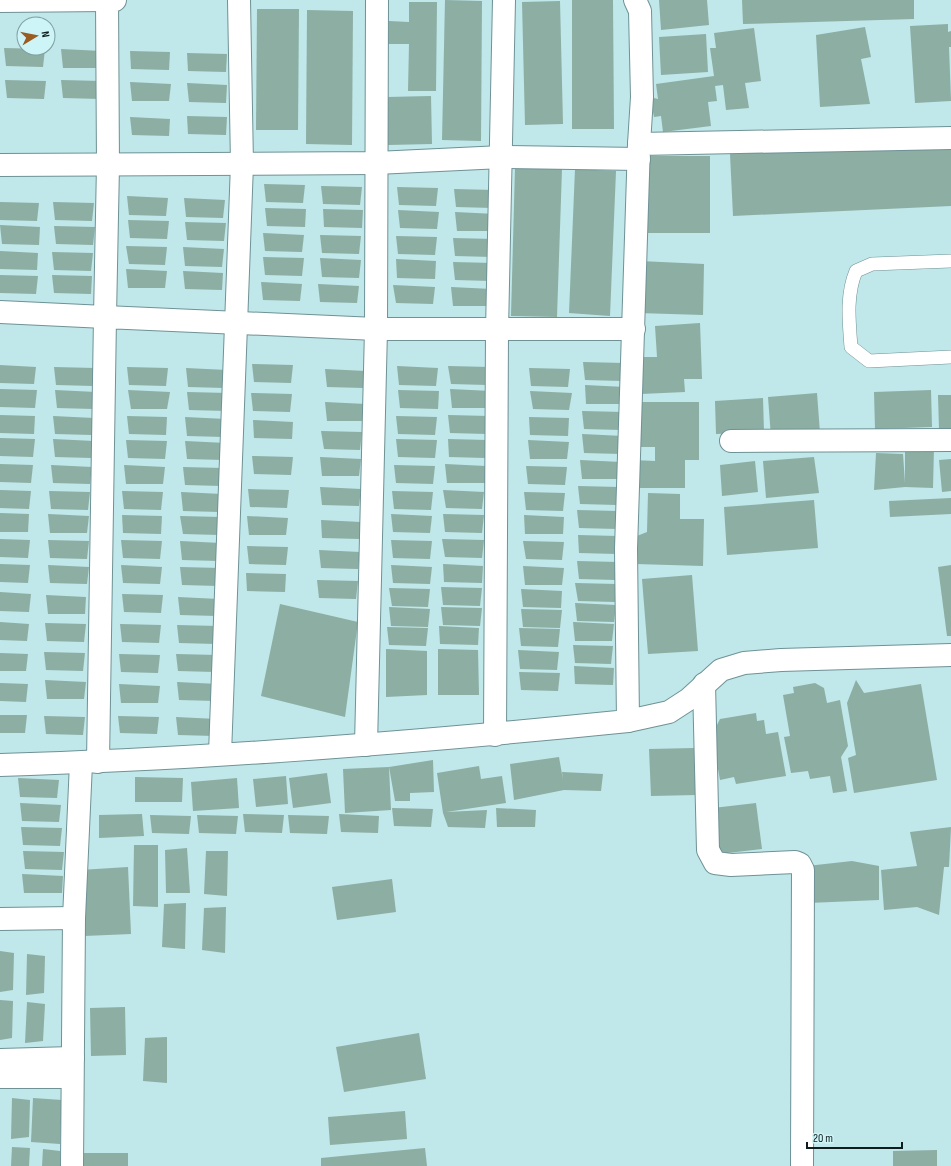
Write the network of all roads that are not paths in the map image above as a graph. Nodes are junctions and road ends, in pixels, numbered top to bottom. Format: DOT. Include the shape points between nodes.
graph roads {
  1 [pos="107,0"];
  2 [pos="115,0"];
  3 [pos="239,0"];
  4 [pos="377,0"];
  5 [pos="504,0"];
  6 [pos="635,0"];
  7 [pos="0,1"];
  8 [pos="951,138"];
  9 [pos="639,152"];
  10 [pos="502,157"];
  11 [pos="376,163"];
  12 [pos="242,164"];
  13 [pos="0,165"];
  14 [pos="108,165"];
  15 [pos="951,261"];
  16 [pos="0,312"];
  17 [pos="106,317"];
  18 [pos="236,323"];
  19 [pos="376,329"];
  20 [pos="634,329"];
  21 [pos="497,331"];
  22 [pos="951,357"];
  23 [pos="951,440"];
  24 [pos="731,441"];
  25 [pos="951,655"];
  26 [pos="704,684"];
  27 [pos="628,721"];
  28 [pos="495,735"];
  29 [pos="366,745"];
  30 [pos="220,754"];
  31 [pos="89,762"];
  32 [pos="0,765"];
  33 [pos="0,918"];
  34 [pos="74,918"];
  35 [pos="0,1060"];
  36 [pos="73,1068"];
  37 [pos="0,1077"];
  38 [pos="72,1166"];
  39 [pos="802,1166"];
  1 -- 2 [label="street"];
  1 -- 7 [label="street"];
  1 -- 14 [label="street"];
  3 -- 12 [label="street"];
  4 -- 11 [label="street"];
  5 -- 10 [label="street"];
  6 -- 9 [label="street" via="640,11 642,97"];
  8 -- 9 [label="street"];
  9 -- 10 [label="street"];
  9 -- 20 [label="street"];
  10 -- 11 [label="street"];
  10 -- 21 [label="street"];
  11 -- 12 [label="street"];
  11 -- 19 [label="street"];
  12 -- 14 [label="street"];
  12 -- 18 [label="street"];
  13 -- 14 [label="street"];
  14 -- 17 [label="street"];
  15 -- 22 [label="lane" via="872,264 856,271 848,314 851,347 868,361"];
  16 -- 17 [label="street"];
  17 -- 18 [label="street"];
  17 -- 31 [label="street"];
  18 -- 19 [label="street"];
  18 -- 30 [label="street"];
  19 -- 21 [label="street"];
  19 -- 29 [label="street"];
  20 -- 21 [label="street"];
  20 -- 27 [label="street" via="626,549"];
  21 -- 28 [label="street"];
  23 -- 24 [label="street"];
  25 -- 26 [label="street" via="744,663 721,670"];
  26 -- 27 [label="street" via="689,699 669,712"];
  26 -- 39 [label="street" via="708,850 715,863 731,865 796,862 803,870"];
  27 -- 28 [label="street"];
  28 -- 29 [label="street"];
  29 -- 30 [label="street"];
  30 -- 31 [label="street"];
  31 -- 32 [label="street"];
  31 -- 34 [label="street"];
  33 -- 34 [label="street"];
  34 -- 36 [label="street"];
  35 -- 36 [label="street"];
  36 -- 37 [label="street"];
  36 -- 38 [label="street"];
}
